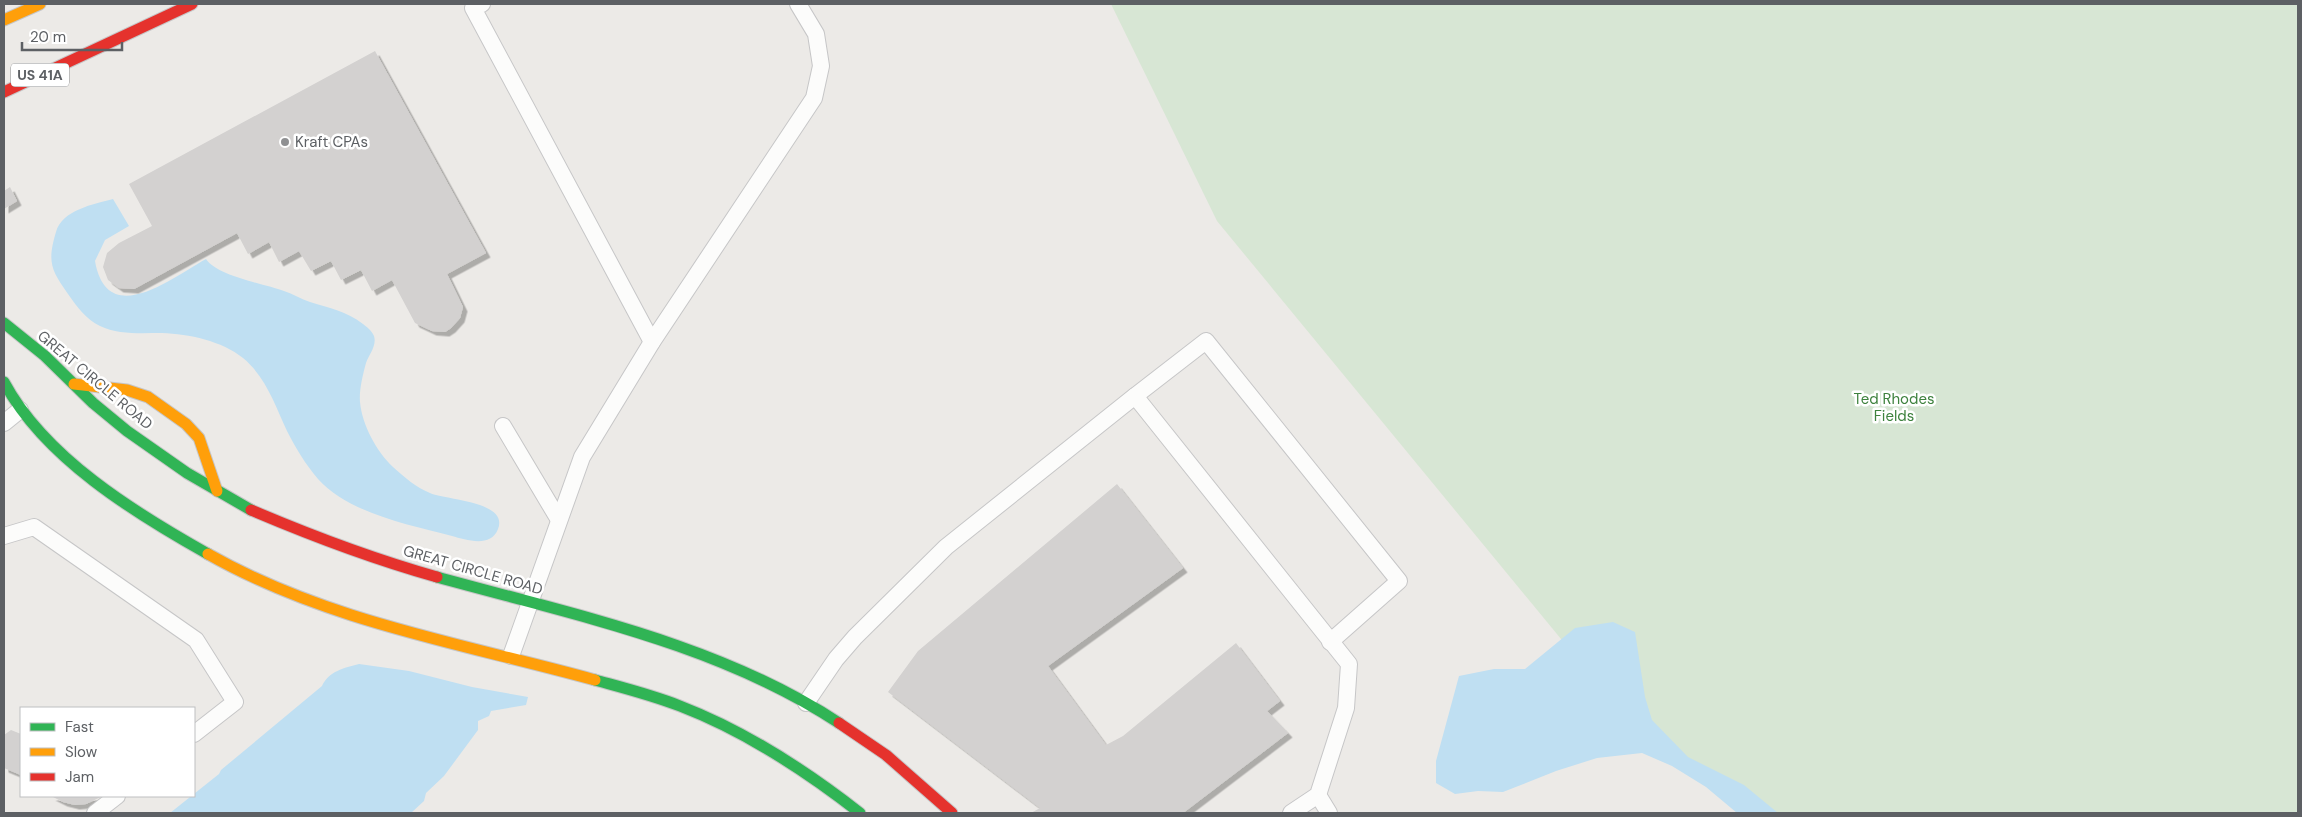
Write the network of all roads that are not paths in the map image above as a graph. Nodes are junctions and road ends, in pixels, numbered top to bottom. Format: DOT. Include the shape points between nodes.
graph roads {
  1 [pos="40,4"];
  2 [pos="192,4"];
  3 [pos="482,4"];
  4 [pos="798,4"];
  5 [pos="4,20"];
  6 [pos="4,92"];
  7 [pos="4,323"];
  8 [pos="652,342"];
  9 [pos="4,382"];
  10 [pos="74,384"];
  11 [pos="1135,396"];
  12 [pos="20,410"];
  13 [pos="4,423"];
  14 [pos="503,426"];
  15 [pos="217,491"];
  16 [pos="559,520"];
  17 [pos="4,536"];
  18 [pos="530,601"];
  19 [pos="1330,642"];
  20 [pos="511,656"];
  21 [pos="806,703"];
  22 [pos="195,733"];
  23 [pos="1318,795"];
  24 [pos="115,797"];
  25 [pos="95,813"];
  26 [pos="860,813"];
  27 [pos="952,813"];
  28 [pos="1291,813"];
  29 [pos="1329,813"];
  1 -- 5 [label="street"];
  2 -- 6 [label="street, US 41A"];
  3 -- 8 [label="lane" via="473,8"];
  4 -- 8 [label="lane" via="816,34 821,66 814,98"];
  7 -- 10 [label="street, GREAT CIRCLE ROAD" via="48,358"];
  8 -- 16 [label="lane" via="582,457"];
  9 -- 12 [label="street"];
  10 -- 15 [label="street, GREAT CIRCLE ROAD" via="140,439"];
  10 -- 15 [label="street" via="127,390 148,397 186,424 199,438"];
  11 -- 19 [label="lane"];
  11 -- 19 [label="lane" via="1206,341 1393,573 1399,581"];
  11 -- 21 [label="lane" via="946,547 854,636"];
  12 -- 13 [label="lane"];
  12 -- 20 [label="street" via="68,458 159,526 265,584 378,624"];
  14 -- 16 [label="lane"];
  15 -- 18 [label="street, GREAT CIRCLE ROAD" via="315,538 420,572"];
  16 -- 18 [label="lane"];
  17 -- 22 [label="lane" via="34,527 196,640 234,702"];
  18 -- 20 [label="lane"];
  18 -- 21 [label="street, GREAT CIRCLE ROAD" via="646,634 744,671"];
  19 -- 23 [label="lane" via="1349,664 1346,708"];
  20 -- 26 [label="street" via="635,690 693,711 799,768"];
  21 -- 27 [label="street, GREAT CIRCLE ROAD" via="887,756"];
  23 -- 28 [label="lane"];
  23 -- 29 [label="lane"];
  24 -- 25 [label="lane"];
}
